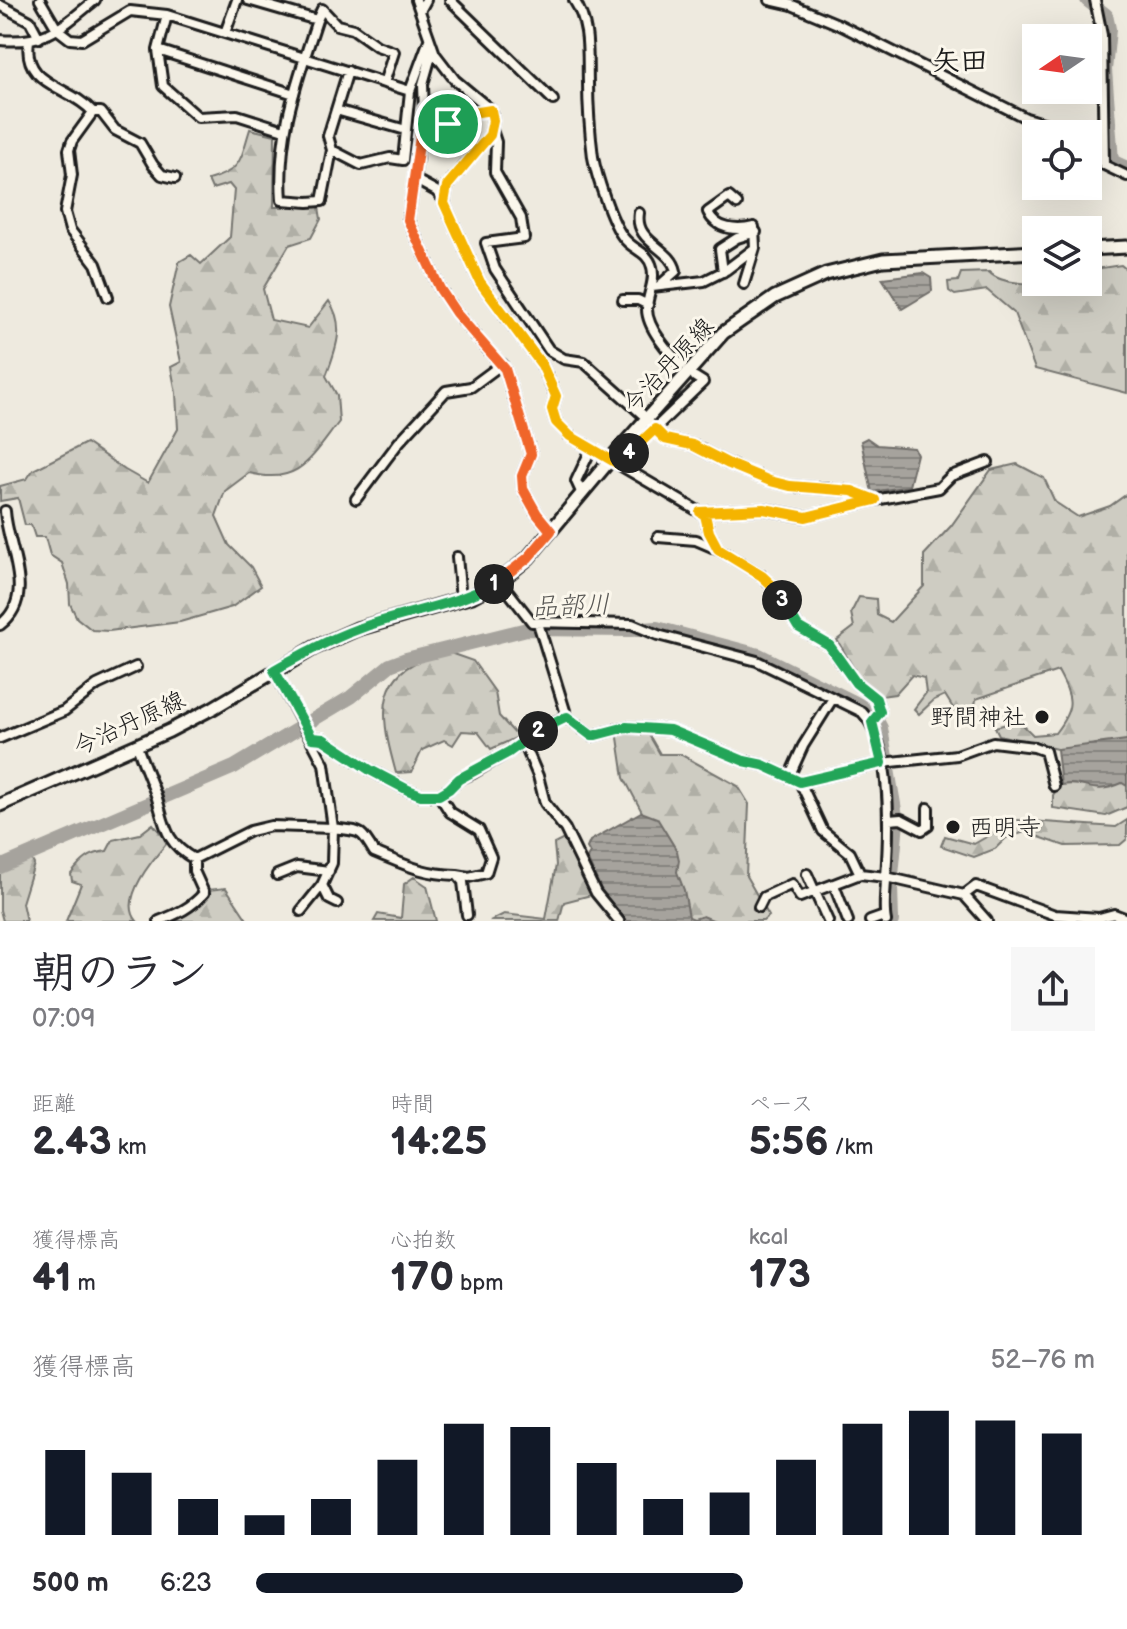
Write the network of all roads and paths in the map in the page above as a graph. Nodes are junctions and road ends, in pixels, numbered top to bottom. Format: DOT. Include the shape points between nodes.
graph roads {
  1 [pos="40,0"];
  2 [pos="95,0"];
  3 [pos="237,0"];
  4 [pos="248,0"];
  5 [pos="416,0"];
  6 [pos="426,0"];
  7 [pos="450,0"];
  8 [pos="574,0"];
  9 [pos="770,0"];
  10 [pos="1095,0"];
  11 [pos="0,5"];
  12 [pos="420,11"];
  13 [pos="167,15"];
  14 [pos="317,20"];
  15 [pos="57,29"];
  16 [pos="225,33"];
  17 [pos="39,38"];
  18 [pos="0,40"];
  19 [pos="29,41"];
  20 [pos="431,45"];
  21 [pos="158,50"];
  22 [pos="305,58"];
  23 [pos="348,71"];
  24 [pos="384,83"];
  25 [pos="410,91"];
  26 [pos="294,94"];
  27 [pos="553,100"];
  28 [pos="489,108"];
  29 [pos="424,109"];
  30 [pos="336,110"];
  31 [pos="93,112"];
  32 [pos="1033,120"];
  33 [pos="492,129"];
  34 [pos="284,130"];
  35 [pos="406,130"];
  36 [pos="1103,147"];
  37 [pos="332,150"];
  38 [pos="1127,176"];
  39 [pos="175,178"];
  40 [pos="414,179"];
  41 [pos="445,201"];
  42 [pos="737,204"];
  43 [pos="639,213"];
  44 [pos="756,232"];
  45 [pos="1127,247"];
  46 [pos="755,248"];
  47 [pos="1102,248"];
  48 [pos="1022,253"];
  49 [pos="723,272"];
  50 [pos="744,284"];
  51 [pos="655,287"];
  52 [pos="108,297"];
  53 [pos="623,300"];
  54 [pos="648,305"];
  55 [pos="529,322"];
  56 [pos="502,364"];
  57 [pos="682,365"];
  58 [pos="544,369"];
  59 [pos="695,377"];
  60 [pos="642,414"];
  61 [pos="653,427"];
  62 [pos="591,449"];
  63 [pos="614,462"];
  64 [pos="988,462"];
  65 [pos="582,494"];
  66 [pos="356,499"];
  67 [pos="875,500"];
  68 [pos="5,511"];
  69 [pos="700,512"];
  70 [pos="551,531"];
  71 [pos="658,537"];
  72 [pos="718,549"];
  73 [pos="457,557"];
  74 [pos="500,581"];
  75 [pos="461,599"];
  76 [pos="538,623"];
  77 [pos="0,625"];
  78 [pos="136,667"];
  79 [pos="274,670"];
  80 [pos="833,698"];
  81 [pos="567,717"];
  82 [pos="872,722"];
  83 [pos="0,738"];
  84 [pos="312,738"];
  85 [pos="524,743"];
  86 [pos="137,746"];
  87 [pos="882,763"];
  88 [pos="789,777"];
  89 [pos="800,782"];
  90 [pos="1054,786"];
  91 [pos="439,795"];
  92 [pos="0,805"];
  93 [pos="928,808"];
  94 [pos="889,820"];
  95 [pos="333,828"];
  96 [pos="194,859"];
  97 [pos="329,871"];
  98 [pos="807,874"];
  99 [pos="860,874"];
  100 [pos="277,875"];
  101 [pos="457,875"];
  102 [pos="886,877"];
  103 [pos="322,885"];
  104 [pos="834,885"];
  105 [pos="814,891"];
  106 [pos="964,895"];
  107 [pos="337,903"];
  108 [pos="759,907"];
  109 [pos="301,911"];
  110 [pos="467,915"];
  111 [pos="885,918"];
  112 [pos="1127,919"];
  113 [pos="159,921"];
  114 [pos="619,921"];
  115 [pos="828,921"];
  116 [pos="848,921"];
  117 [pos="870,921"];
  118 [pos="987,921"];
  1 -- 15 [label="street"];
  2 -- 15 [label="street"];
  3 -- 16 [label="street"];
  4 -- 14 [label="street"];
  5 -- 12 [label="street"];
  6 -- 12 [label="street"];
  7 -- 27 [label="street"];
  8 -- 51 [label="street" via="588,38 596,167 622,237 648,256"];
  9 -- 32 [label="street" via="840,25"];
  10 -- 36 [label="street" via="1102,35"];
  11 -- 17 [label="street" via="30,21"];
  12 -- 20 [label="street"];
  13 -- 15 [label="street" via="130,11 82,40"];
  13 -- 16 [label="street"];
  13 -- 21 [label="street"];
  14 -- 22 [label="street"];
  14 -- 24 [label="street" via="322,9 337,25 394,52"];
  15 -- 17 [label="street"];
  16 -- 22 [label="street"];
  17 -- 19 [label="street"];
  18 -- 19 [label="street"];
  19 -- 31 [label="street" via="28,63 36,75"];
  20 -- 25 [label="street"];
  20 -- 28 [label="street" via="455,80"];
  20 -- 29 [label="street"];
  21 -- 26 [label="street"];
  21 -- 34 [label="street" via="163,86 198,117 237,115"];
  22 -- 23 [label="street"];
  22 -- 26 [label="street"];
  23 -- 24 [label="street"];
  23 -- 30 [label="street"];
  24 -- 25 [label="street"];
  25 -- 35 [label="street"];
  26 -- 34 [label="street"];
  28 -- 29 [label="street" via="460,115 448,124"];
  28 -- 33 [label="street"];
  29 -- 40 [label="street"];
  30 -- 35 [label="street"];
  30 -- 37 [label="street" via="328,136"];
  31 -- 39 [label="street" via="101,112 115,130 140,143 162,175"];
  31 -- 52 [label="street" via="69,150 72,175 65,212 70,230 96,264"];
  33 -- 41 [label="street" via="447,186"];
  33 -- 55 [label="street" via="495,172 521,218 524,238 486,243 495,269"];
  34 -- 37 [label="street" via="282,200 322,201"];
  35 -- 37 [label="street" via="403,160 361,165"];
  36 -- 38 [label="street" via="1104,165"];
  40 -- 41 [label="street"];
  40 -- 56 [label="street" via="408,220 423,256 456,313"];
  41 -- 58 [label="street" via="480,282"];
  42 -- 44 [label="street" via="729,197 708,212 712,221 743,230 754,227"];
  43 -- 51 [label="street" via="642,234 674,260 676,271"];
  44 -- 46 [label="street"];
  44 -- 49 [label="street" via="720,249"];
  45 -- 47 [label="main road"];
  46 -- 49 [label="street"];
  46 -- 50 [label="street"];
  48 -- 63 [label="main road, 今治丹原線" via="883,260 826,274 775,297 723,333"];
  49 -- 51 [label="street" via="704,281"];
  51 -- 54 [label="street"];
  53 -- 54 [label="street"];
  54 -- 57 [label="street" via="655,330"];
  55 -- 58 [label="street"];
  55 -- 60 [label="street" via="549,350 584,362"];
  56 -- 66 [label="street" via="471,387 446,391"];
  56 -- 70 [label="street" via="529,441 523,489"];
  58 -- 62 [label="street" via="556,396 556,422"];
  59 -- 61 [label="street" via="703,382"];
  61 -- 63 [label="street"];
  61 -- 67 [label="street" via="665,439 692,445 770,481 852,491"];
  62 -- 63 [label="street"];
  62 -- 65 [label="street" via="576,481"];
  63 -- 65 [label="main road, 今治丹原線"];
  63 -- 69 [label="street"];
  64 -- 67 [label="street" via="951,476 939,488"];
  65 -- 70 [label="main road, 今治丹原線"];
  67 -- 69 [label="street" via="806,517 764,509"];
  68 -- 77 [label="street" via="18,561 18,598"];
  69 -- 72 [label="street"];
  70 -- 74 [label="main road, 今治丹原線"];
  71 -- 72 [label="street" via="696,540"];
  72 -- 82 [label="street" via="762,576 777,590 798,627 829,645 856,683 876,699 880,712"];
  73 -- 75 [label="street"];
  74 -- 75 [label="main road, 今治丹原線"];
  74 -- 76 [label="street"];
  75 -- 79 [label="main road, 今治丹原線" via="357,629"];
  76 -- 80 [label="street" via="632,624 757,661"];
  76 -- 81 [label="street"];
  78 -- 83 [label="street" via="97,685 64,711"];
  79 -- 84 [label="street"];
  79 -- 86 [label="main road, 今治丹原線"];
  80 -- 82 [label="street"];
  80 -- 88 [label="street"];
  81 -- 85 [label="street" via="541,728"];
  81 -- 88 [label="street" via="592,736 626,727 670,730"];
  82 -- 87 [label="street"];
  84 -- 91 [label="street" via="323,739 408,790"];
  84 -- 95 [label="street" via="324,764"];
  85 -- 91 [label="street"];
  85 -- 114 [label="street" via="545,803 565,829 605,908"];
  86 -- 92 [label="main road, 今治丹原線"];
  86 -- 96 [label="street" via="164,830"];
  87 -- 89 [label="street"];
  87 -- 90 [label="street" via="937,759 993,742 1034,747 1045,751"];
  87 -- 94 [label="street"];
  88 -- 89 [label="street"];
  89 -- 99 [label="street" via="823,831 850,853"];
  91 -- 101 [label="street" via="450,812 479,830 491,857 486,873"];
  93 -- 94 [label="street" via="928,826 922,830 901,819"];
  94 -- 102 [label="street"];
  95 -- 96 [label="street" via="271,826"];
  95 -- 97 [label="street"];
  95 -- 101 [label="street" via="361,832 374,852 416,869"];
  96 -- 113 [label="street" via="204,893 195,904"];
  97 -- 100 [label="street" via="297,867"];
  97 -- 103 [label="street"];
  98 -- 105 [label="street"];
  99 -- 102 [label="street"];
  99 -- 104 [label="street"];
  101 -- 110 [label="street" via="463,882"];
  102 -- 106 [label="street"];
  102 -- 111 [label="street"];
  103 -- 107 [label="street"];
  103 -- 109 [label="street"];
  104 -- 105 [label="street"];
  104 -- 116 [label="street"];
  105 -- 108 [label="street" via="800,897 792,884 764,897"];
  105 -- 115 [label="street"];
  106 -- 112 [label="street" via="976,886 1055,915 1114,914"];
  106 -- 118 [label="street"];
  111 -- 117 [label="street"];
}
